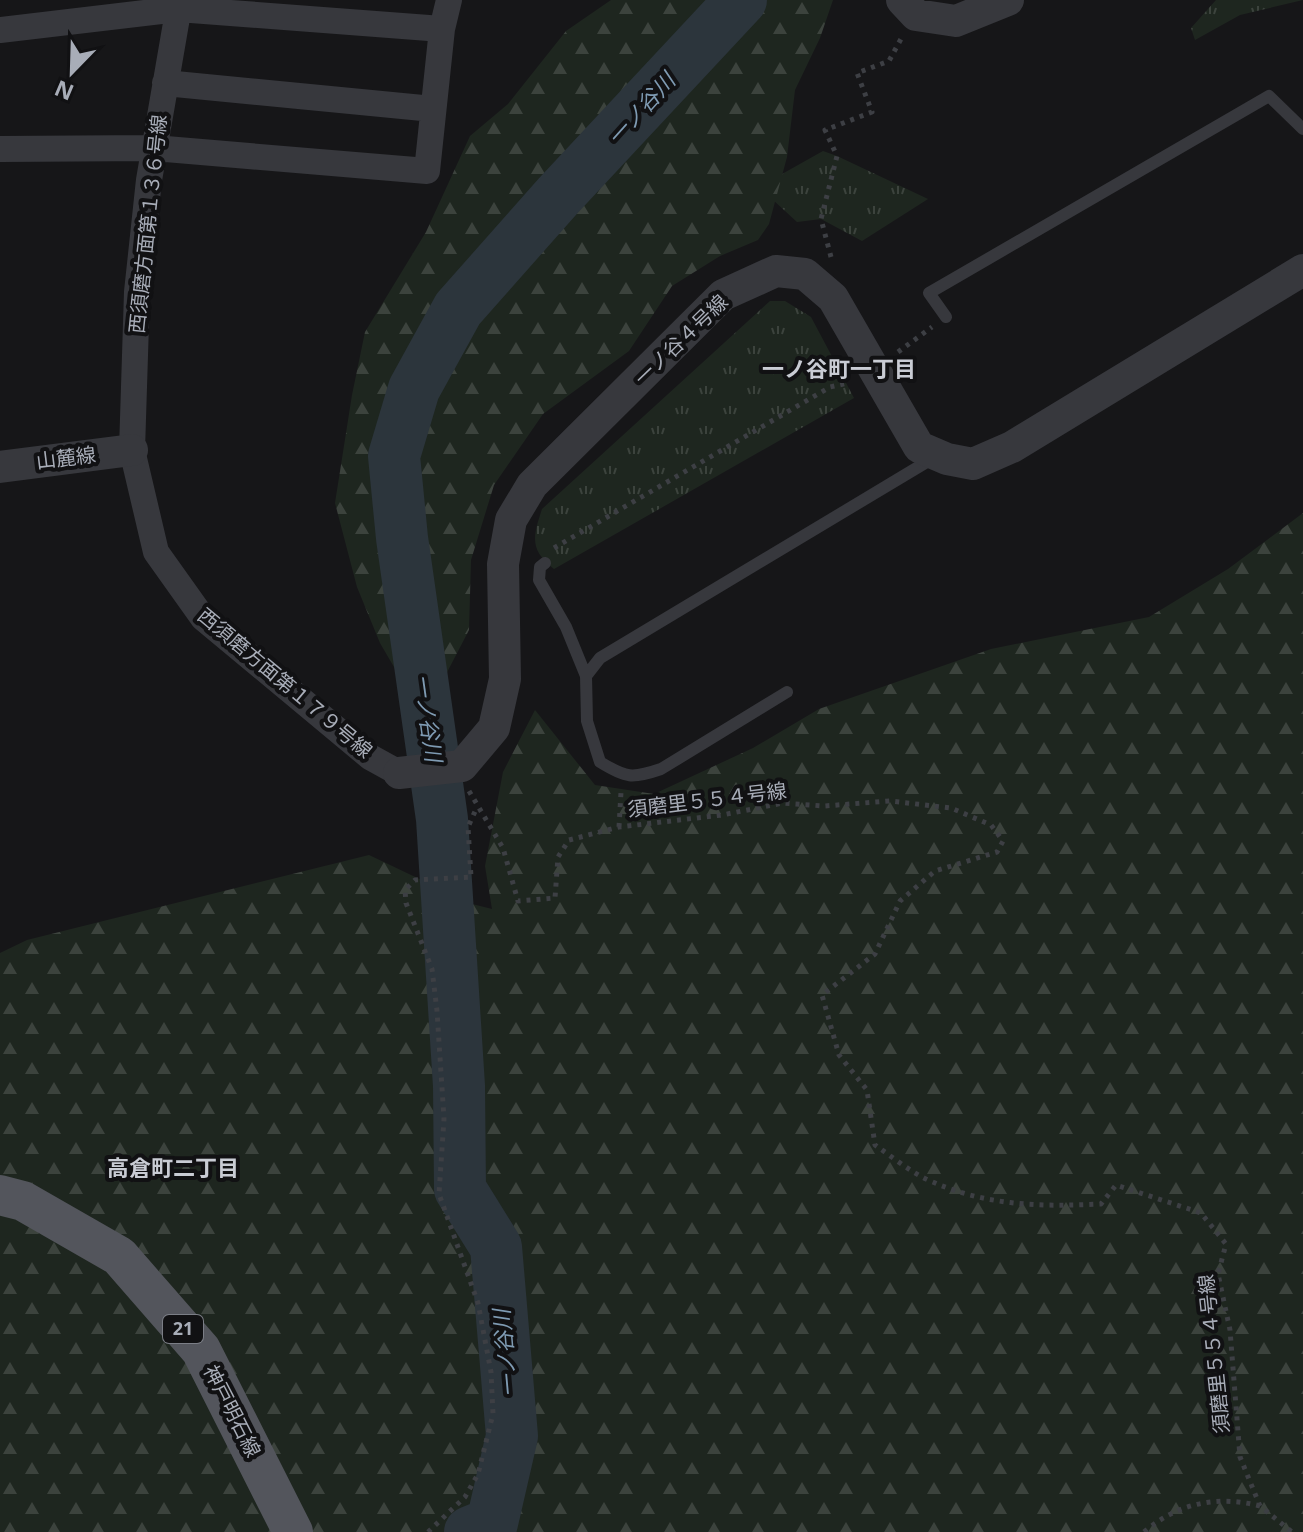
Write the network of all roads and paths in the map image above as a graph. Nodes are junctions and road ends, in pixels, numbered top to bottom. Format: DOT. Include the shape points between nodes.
graph roads {
  1 [pos="449,0"];
  2 [pos="902,0"];
  3 [pos="1008,0"];
  4 [pos="179,4"];
  5 [pos="442,29"];
  6 [pos="0,30"];
  7 [pos="903,36"];
  8 [pos="165,83"];
  9 [pos="433,109"];
  10 [pos="1303,129"];
  11 [pos="154,148"];
  12 [pos="0,149"];
  13 [pos="832,261"];
  14 [pos="1303,270"];
  15 [pos="946,317"];
  16 [pos="892,356"];
  17 [pos="856,380"];
  18 [pos="132,450"];
  19 [pos="938,455"];
  20 [pos="0,467"];
  21 [pos="545,563"];
  22 [pos="586,676"];
  23 [pos="787,692"];
  24 [pos="399,773"];
  25 [pos="464,776"];
  26 [pos="623,776"];
  27 [pos="478,806"];
  28 [pos="619,827"];
  29 [pos="0,1195"];
  30 [pos="1260,1506"];
  31 [pos="293,1532"];
  32 [pos="428,1532"];
  33 [pos="1144,1532"];
  34 [pos="1292,1532"];
  1 -- 5 [label="street"];
  2 -- 3 [label="street" via="916,15 956,21"];
  4 -- 5 [label="street"];
  4 -- 6 [label="street"];
  4 -- 8 [label="street, 西須磨方面第１３６号線"];
  5 -- 9 [label="street"];
  7 -- 13 [label="path" via="889,61 857,73 872,112 825,130 837,156 821,219"];
  8 -- 9 [label="street"];
  8 -- 11 [label="street, 西須磨方面第１３６号線"];
  9 -- 11 [label="street" via="427,171"];
  10 -- 15 [label="lane" via="1269,96 929,293"];
  11 -- 12 [label="street"];
  11 -- 18 [label="street, 西須磨方面第１３６号線" via="137,292"];
  14 -- 19 [label="street, 一ノ谷４号線" via="1012,447 973,464"];
  15 -- 16 [label="path"];
  17 -- 21 [label="path" via="830,387 579,533 552,549"];
  18 -- 20 [label="street, 山麓線"];
  18 -- 24 [label="street, 西須磨方面第１７９号線" via="156,552 203,618 370,757"];
  19 -- 22 [label="lane" via="600,658"];
  19 -- 25 [label="street, 一ノ谷４号線" via="919,447 833,298 805,274 776,271 723,295 532,485 511,520 503,564 505,679 494,728"];
  21 -- 22 [label="lane" via="539,580"];
  22 -- 26 [label="lane" via="587,721 600,762"];
  23 -- 26 [label="lane" via="661,769"];
  24 -- 25 [label="street"];
  25 -- 27 [label="path, 須磨里５５４号線"];
  26 -- 28 [label="path"];
  27 -- 28 [label="path, 須磨里５５４号線" via="503,848 518,901 555,898 558,857 569,840"];
  27 -- 32 [label="path" via="468,827 471,877 415,880 405,890 432,969 437,1011 444,1119 439,1194 478,1303 493,1414 478,1474 465,1497"];
  28 -- 30 [label="path, 須磨里５５４号線" via="783,803 890,801 951,808 991,825 1003,841 997,852 935,871 900,901 875,954 822,995 839,1055 867,1090 875,1145 924,1178 979,1199 1045,1207 1101,1204 1116,1185 1201,1213 1226,1244 1218,1274 1230,1330 1240,1457"];
  29 -- 31 [label="main road, 神戸明石線 / 21" via="23,1201 119,1256 201,1350"];
  30 -- 33 [label="path" via="1236,1500 1197,1503 1162,1516"];
  30 -- 34 [label="path, 須磨里５５４号線"];
}
